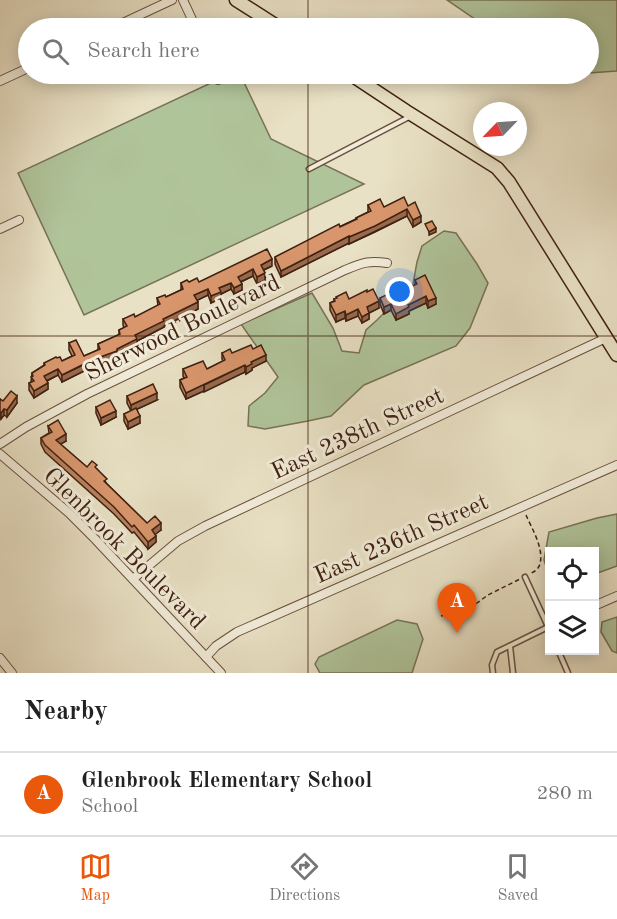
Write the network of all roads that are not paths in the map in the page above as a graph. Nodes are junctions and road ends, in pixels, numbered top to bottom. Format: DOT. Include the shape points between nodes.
graph roads {
  1 [pos="172,0"];
  2 [pos="183,0"];
  3 [pos="236,0"];
  4 [pos="133,18"];
  5 [pos="191,18"];
  6 [pos="264,18"];
  7 [pos="18,73"];
  8 [pos="0,81"];
  9 [pos="365,84"];
  10 [pos="413,115"];
  11 [pos="309,169"];
  12 [pos="19,220"];
  13 [pos="0,229"];
  14 [pos="387,263"];
  15 [pos="606,338"];
  16 [pos="617,355"];
  17 [pos="0,444"];
  18 [pos="0,454"];
  19 [pos="617,465"];
  20 [pos="525,576"];
  21 [pos="133,579"];
  22 [pos="617,596"];
  23 [pos="599,604"];
  24 [pos="545,619"];
  25 [pos="545,630"];
  26 [pos="510,646"];
  27 [pos="560,655"];
  28 [pos="206,657"];
  29 [pos="0,658"];
  30 [pos="12,673"];
  31 [pos="220,673"];
  32 [pos="493,673"];
  33 [pos="513,673"];
  34 [pos="568,673"];
  1 -- 4 [label="street"];
  2 -- 5 [label="street"];
  3 -- 6 [label="main road"];
  7 -- 8 [label="street"];
  9 -- 10 [label="main road"];
  10 -- 11 [label="lane"];
  10 -- 15 [label="main road" via="497,168"];
  12 -- 13 [label="street"];
  14 -- 17 [label="street, Sherwood Boulevard" via="365,262 345,270 87,394"];
  15 -- 16 [label="main road"];
  15 -- 21 [label="street, East 238th Street" via="205,526 178,542"];
  18 -- 21 [label="street, Glenbrook Boulevard" via="69,513"];
  19 -- 28 [label="street, East 236th Street" via="237,632"];
  20 -- 24 [label="lane"];
  21 -- 28 [label="street, Glenbrook Boulevard"];
  22 -- 23 [label="street"];
  25 -- 26 [label="lane"];
  26 -- 32 [label="lane" via="497,652"];
  26 -- 33 [label="lane"];
  27 -- 34 [label="lane"];
  28 -- 31 [label="street, Glenbrook Boulevard"];
  29 -- 30 [label="street"];
}
